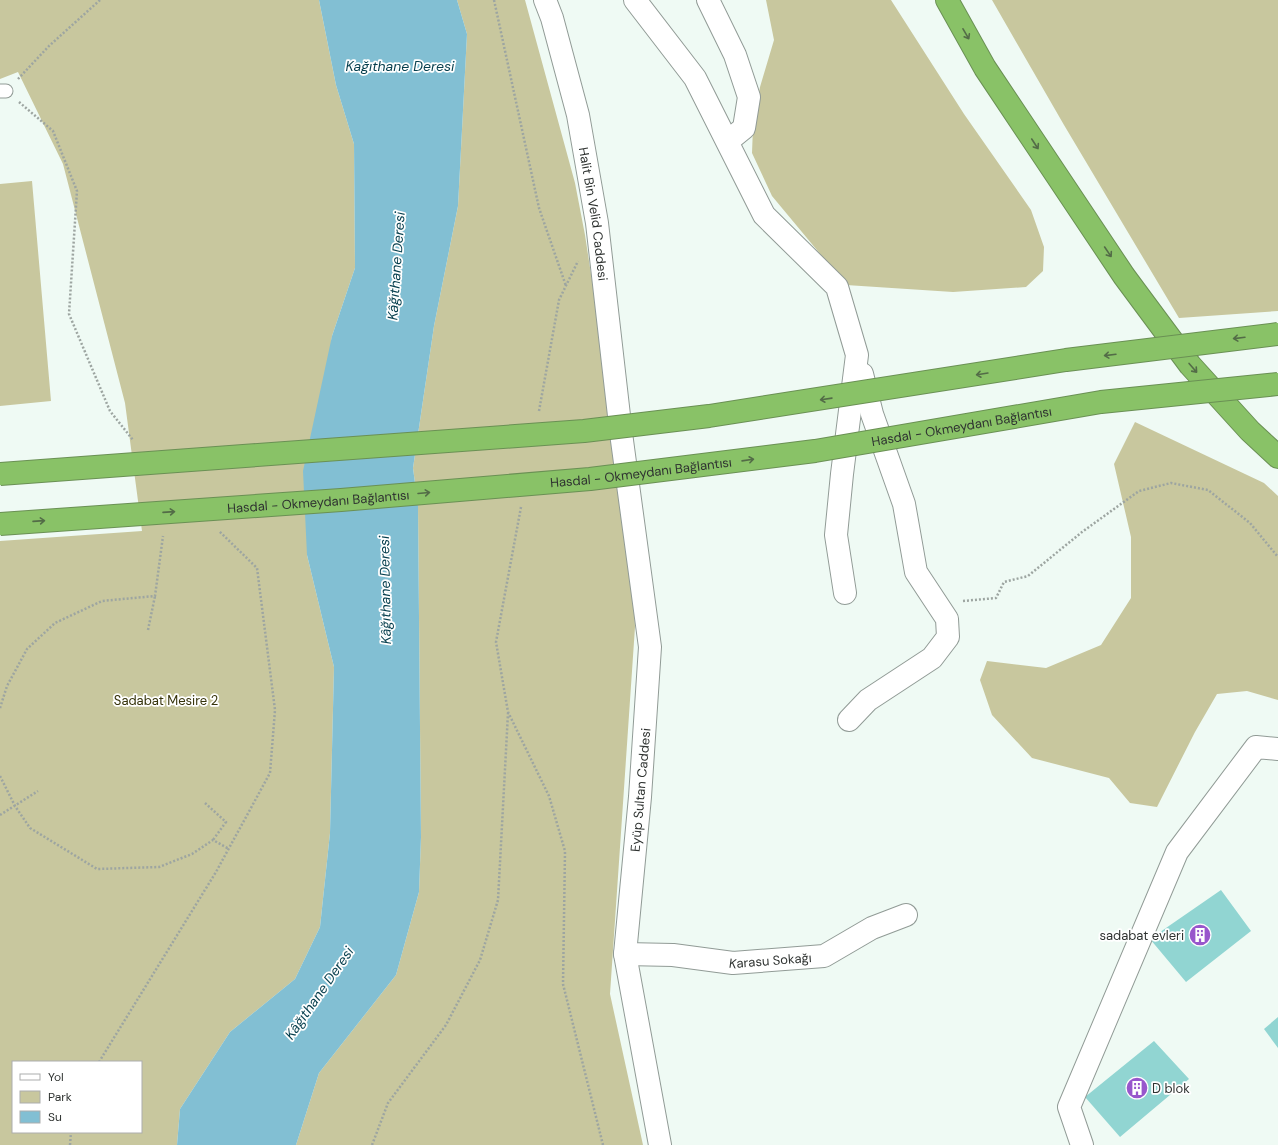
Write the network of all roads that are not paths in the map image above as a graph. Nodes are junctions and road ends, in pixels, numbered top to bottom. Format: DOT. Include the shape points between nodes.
graph roads {
  1 [pos="545,0"];
  2 [pos="635,0"];
  3 [pos="708,0"];
  4 [pos="947,0"];
  5 [pos="728,141"];
  6 [pos="1278,334"];
  7 [pos="857,355"];
  8 [pos="1278,384"];
  9 [pos="621,433"];
  10 [pos="1278,457"];
  11 [pos="0,474"];
  12 [pos="0,524"];
  13 [pos="845,593"];
  14 [pos="849,720"];
  15 [pos="1278,749"];
  16 [pos="906,915"];
  17 [pos="625,954"];
  18 [pos="660,1145"];
  19 [pos="1082,1145"];
  1 -- 9 [label="street, Halit Bin Velid Caddesi" via="578,115 598,223"];
  2 -- 5 [label="street" via="695,78"];
  3 -- 5 [label="street" via="735,55 749,97 744,128"];
  4 -- 10 [label="highway, one-way" via="985,68 1124,276 1190,366 1250,431"];
  5 -- 7 [label="street" via="764,215 837,288"];
  6 -- 11 [label="highway, one-way, bridge" via="1066,360 709,416 584,431"];
  7 -- 13 [label="street" via="836,535"];
  7 -- 14 [label="street" via="872,414 904,504 916,572 947,619 948,636 932,658 868,700"];
  12 -- 8 [label="highway, Hasdal - Okmeydanı Bağlantısı, one-way, bridge" via="341,500 590,479 815,451 1101,402"];
  9 -- 17 [label="street, Eyüp Sultan Caddesi" via="650,647 640,797"];
  15 -- 19 [label="street" via="1256,747 1177,852 1069,1107"];
  16 -- 17 [label="street, Karasu Sokağı" via="872,928 824,956 734,963 673,955"];
  17 -- 18 [label="street, Eyüp Sultan Caddesi"];
}
